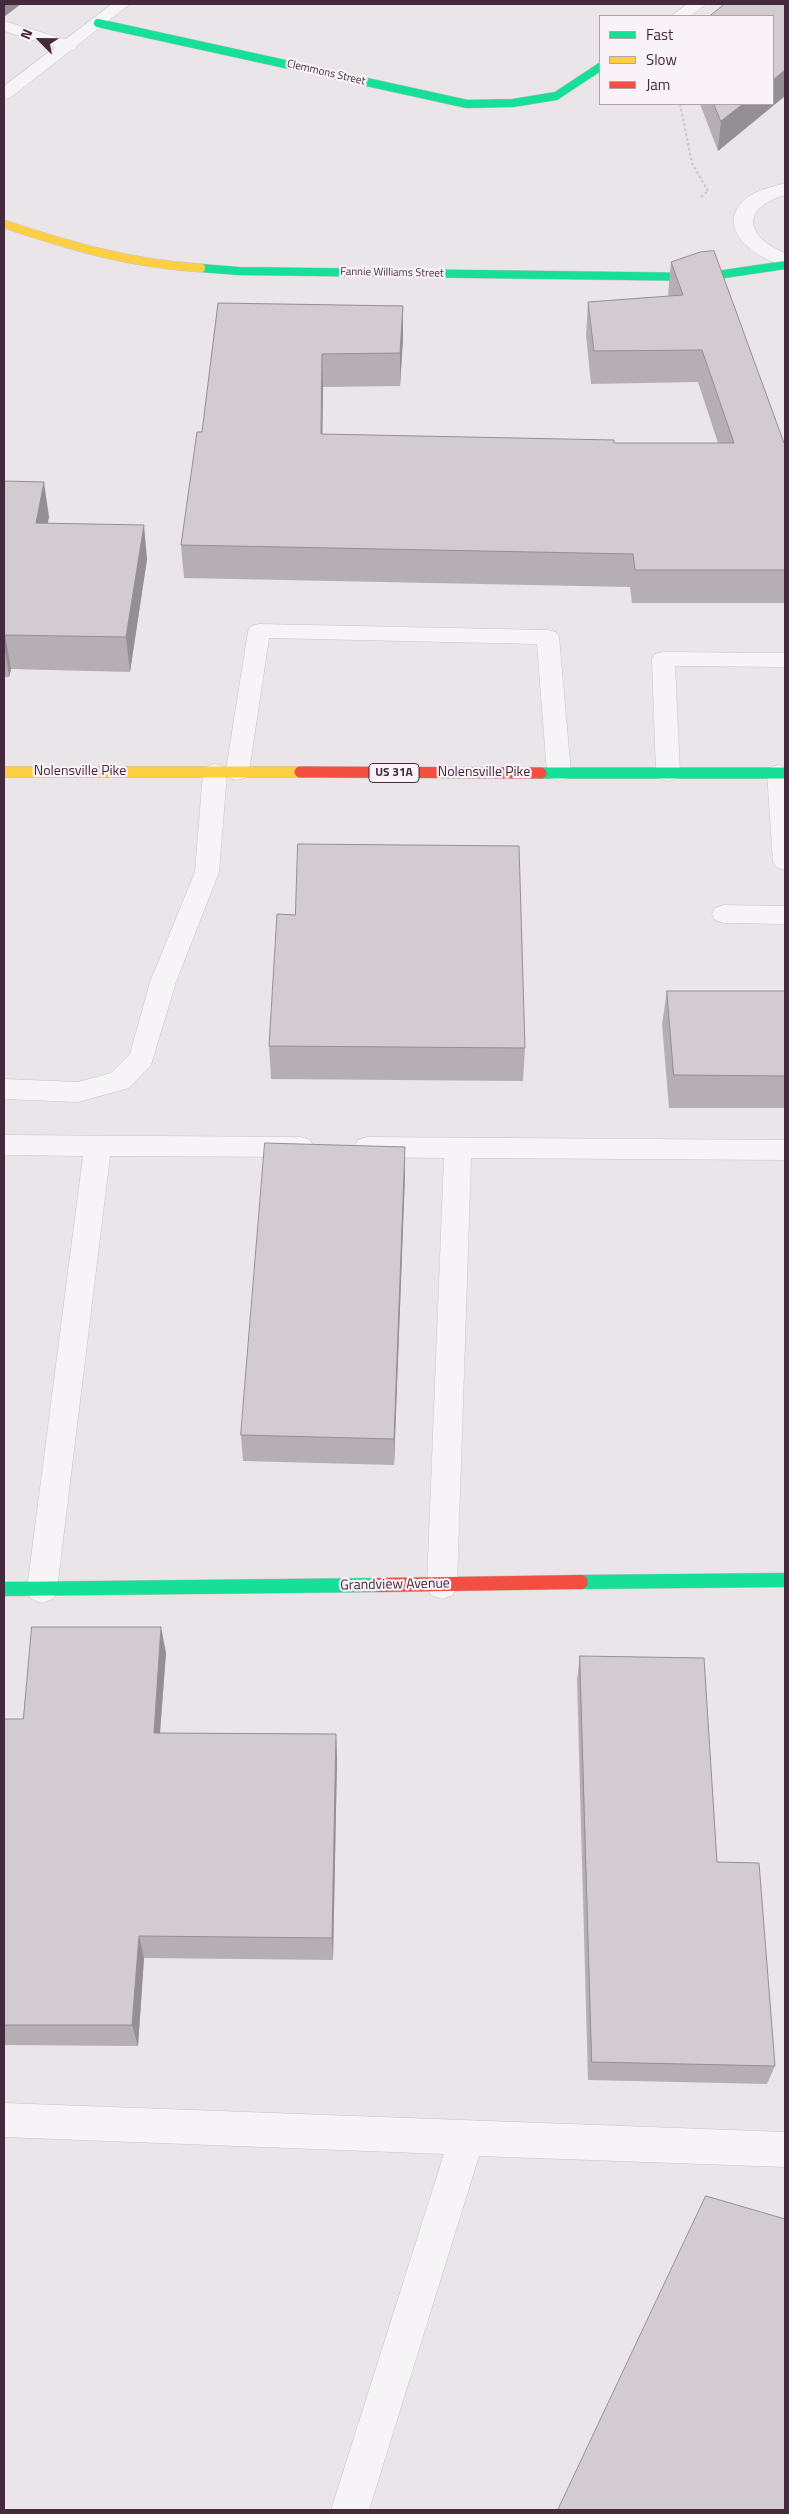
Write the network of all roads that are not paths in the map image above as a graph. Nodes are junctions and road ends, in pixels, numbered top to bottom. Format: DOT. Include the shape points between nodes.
graph roads {
  1 [pos="122,4"];
  2 [pos="698,4"];
  3 [pos="681,15"];
  4 [pos="98,23"];
  5 [pos="4,26"];
  6 [pos="68,46"];
  7 [pos="599,68"];
  8 [pos="4,94"];
  9 [pos="785,189"];
  10 [pos="4,224"];
  11 [pos="785,260"];
  12 [pos="785,265"];
  13 [pos="785,660"];
  14 [pos="4,772"];
  15 [pos="226,772"];
  16 [pos="559,773"];
  17 [pos="668,773"];
  18 [pos="782,773"];
  19 [pos="785,861"];
  20 [pos="724,914"];
  21 [pos="785,915"];
  22 [pos="4,1089"];
  23 [pos="4,1146"];
  24 [pos="98,1146"];
  25 [pos="458,1148"];
  26 [pos="785,1150"];
  27 [pos="785,1580"];
  28 [pos="442,1585"];
  29 [pos="42,1589"];
  30 [pos="4,1590"];
  31 [pos="4,2120"];
  32 [pos="467,2138"];
  33 [pos="785,2150"];
  34 [pos="350,2510"];
  1 -- 4 [label="street"];
  2 -- 3 [label="street"];
  4 -- 6 [label="street"];
  4 -- 7 [label="street, Clemmons Street" via="467,104 513,104 556,96"];
  5 -- 6 [label="street"];
  6 -- 8 [label="street"];
  9 -- 11 [label="street" via="757,199 746,210 742,222 746,234 757,246"];
  10 -- 12 [label="street, Fannie Williams Street" via="79,249 168,266 238,271 704,278"];
  13 -- 17 [label="street" via="663,659"];
  14 -- 15 [label="street, Nolensville Pike / US 31A"];
  15 -- 16 [label="street, Nolensville Pike / US 31A"];
  15 -- 16 [label="street" via="259,631 548,637"];
  15 -- 22 [label="street" via="206,872 164,982 142,1058 120,1081 78,1092"];
  16 -- 17 [label="street, Nolensville Pike / US 31A"];
  17 -- 18 [label="street, Nolensville Pike / US 31A"];
  18 -- 19 [label="street"];
  20 -- 21 [label="street"];
  23 -- 24 [label="street"];
  24 -- 25 [label="street"];
  24 -- 29 [label="street"];
  25 -- 26 [label="street"];
  25 -- 28 [label="street"];
  27 -- 28 [label="street, Grandview Avenue"];
  28 -- 29 [label="street, Grandview Avenue"];
  29 -- 30 [label="street, Grandview Avenue"];
  31 -- 32 [label="street"];
  32 -- 33 [label="street"];
  32 -- 34 [label="street"];
}
